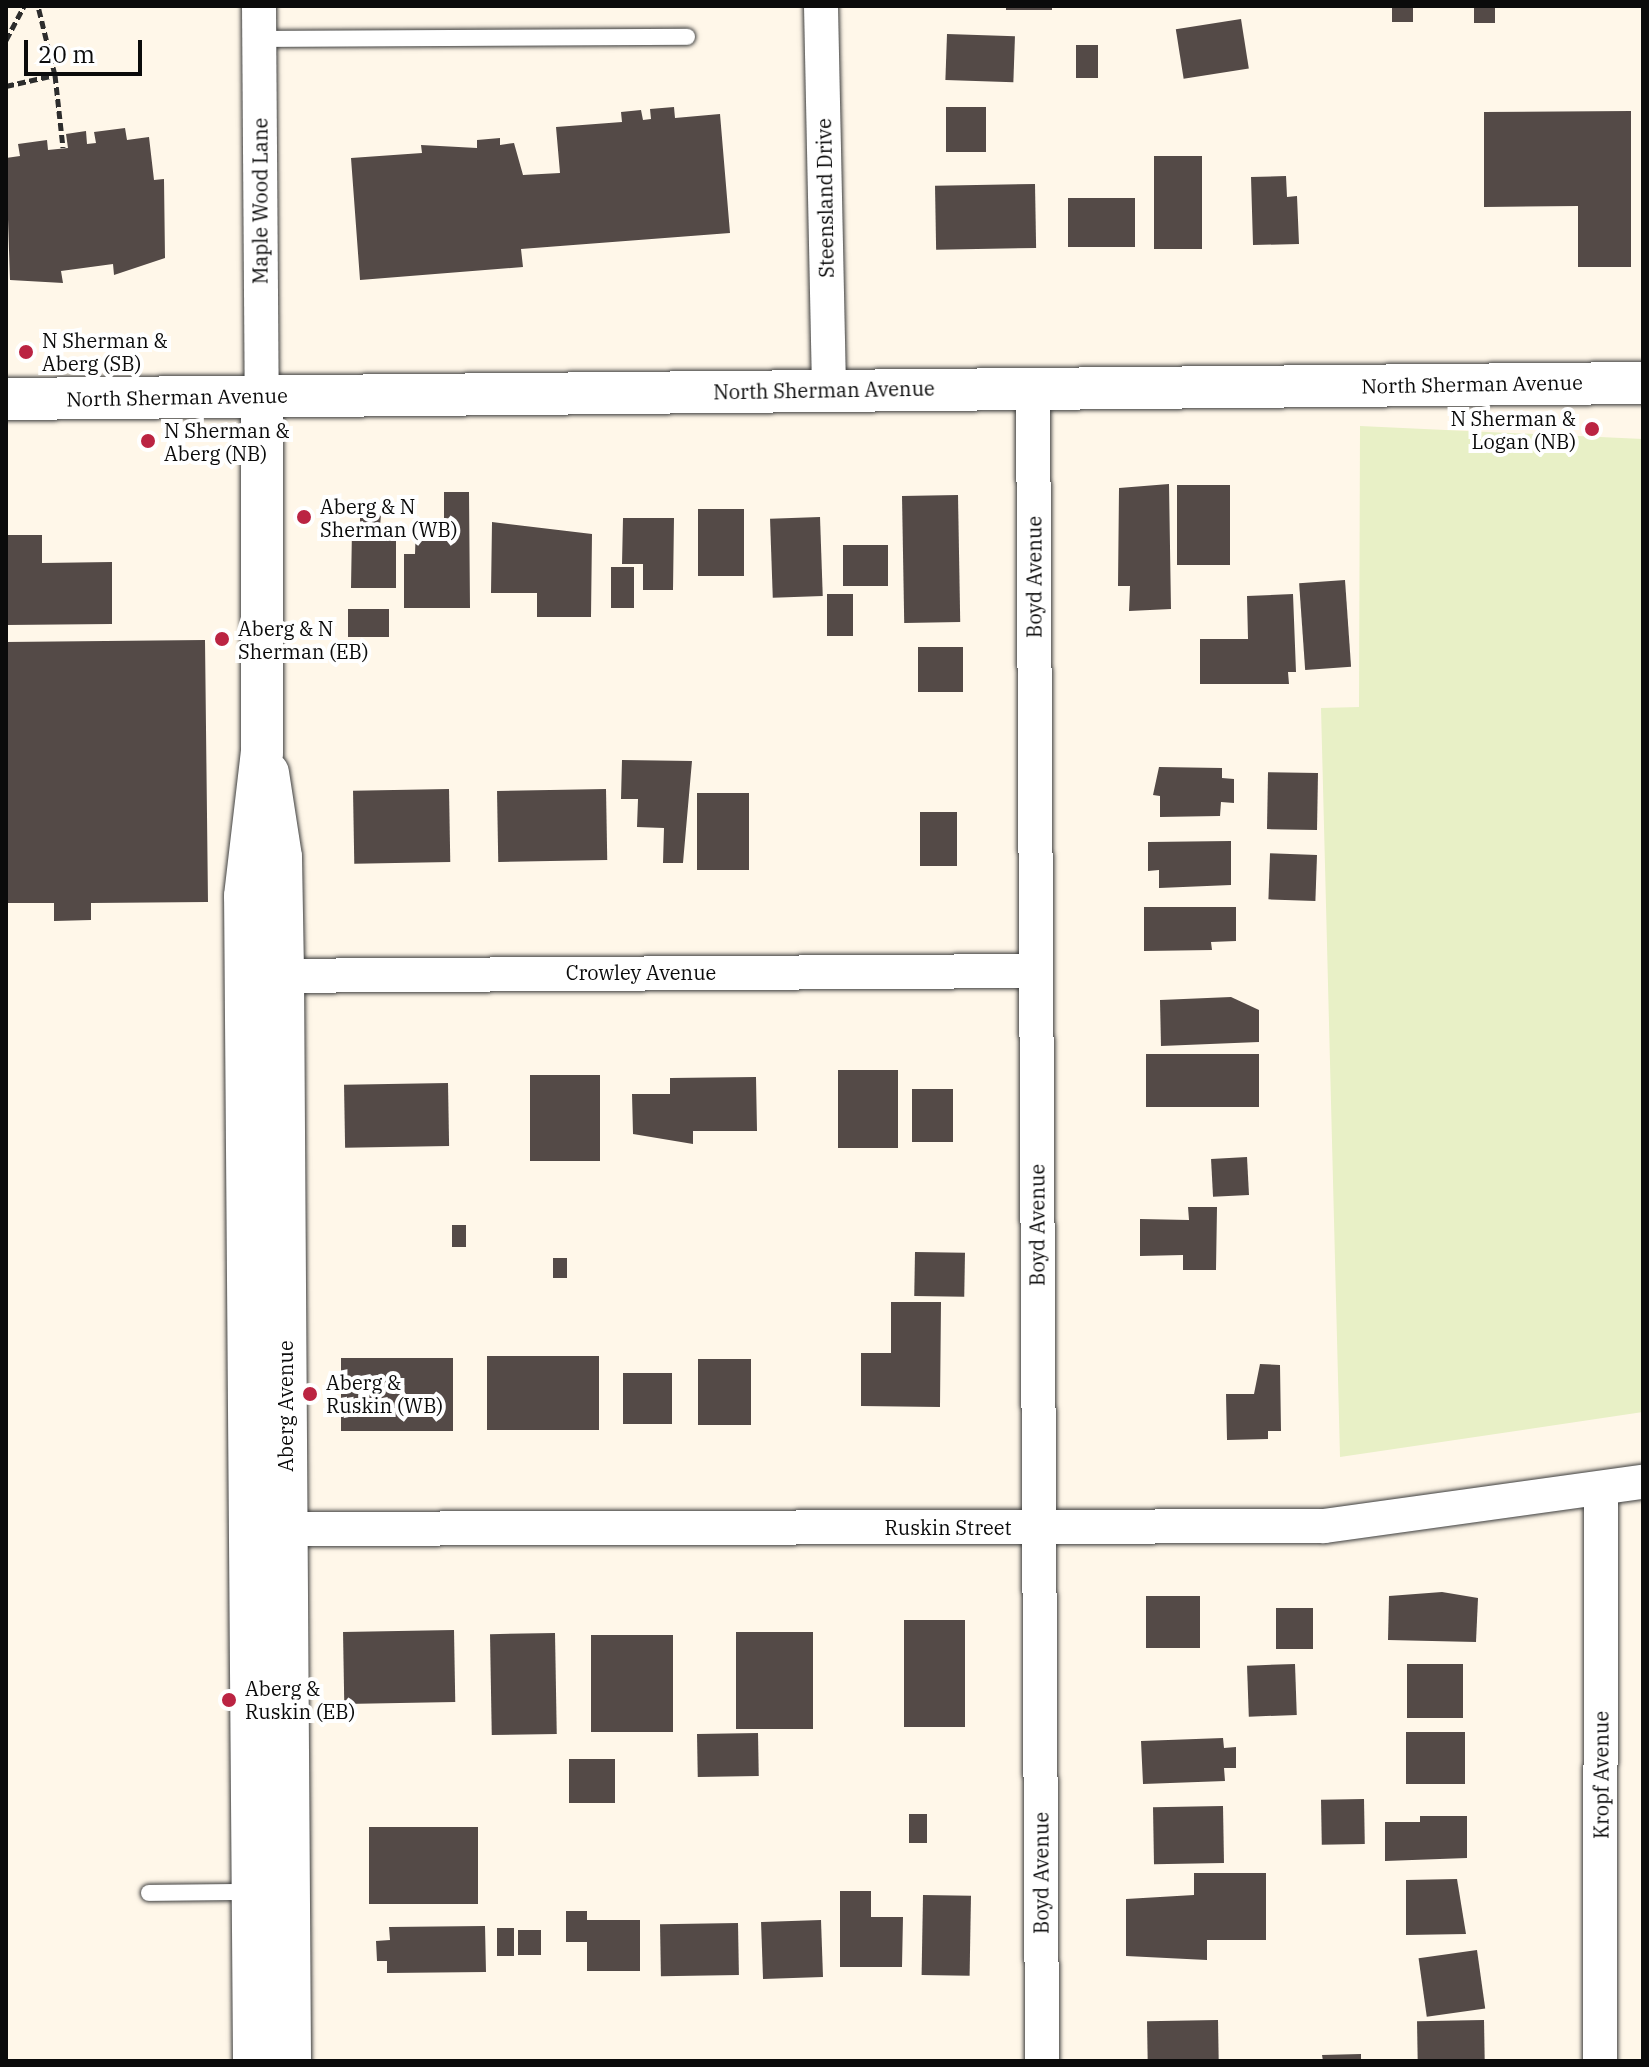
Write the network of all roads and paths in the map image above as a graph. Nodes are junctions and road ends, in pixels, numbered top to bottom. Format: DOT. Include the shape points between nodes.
graph roads {
  1 [pos="24,6"];
  2 [pos="38,6"];
  3 [pos="821,6"];
  4 [pos="260,23"];
  5 [pos="687,37"];
  6 [pos="6,40"];
  7 [pos="55,75"];
  8 [pos="6,86"];
  9 [pos="63,148"];
  10 [pos="1643,383"];
  11 [pos="1033,389"];
  12 [pos="829,390"];
  13 [pos="262,397"];
  14 [pos="6,399"];
  15 [pos="1036,971"];
  16 [pos="265,976"];
  17 [pos="1643,1482"];
  18 [pos="1601,1489"];
  19 [pos="1039,1527"];
  20 [pos="268,1529"];
  21 [pos="271,1891"];
  22 [pos="149,1893"];
  23 [pos="254,2061"];
  24 [pos="290,2061"];
  25 [pos="1042,2061"];
  26 [pos="1600,2061"];
  1 -- 6 [label="path"];
  2 -- 7 [label="path"];
  3 -- 12 [label="street, Steensland Drive"];
  4 -- 5 [label="lane"];
  4 -- 13 [label="street, Maple Wood Lane"];
  7 -- 8 [label="path"];
  7 -- 9 [label="path"];
  10 -- 11 [label="street, North Sherman Avenue"];
  11 -- 12 [label="street, North Sherman Avenue"];
  11 -- 15 [label="street, Boyd Avenue"];
  12 -- 13 [label="street, North Sherman Avenue"];
  13 -- 14 [label="street, North Sherman Avenue"];
  13 -- 16 [label="street, Aberg Avenue" via="262,752 246,859"];
  15 -- 16 [label="street, Crowley Avenue"];
  15 -- 19 [label="street, Boyd Avenue"];
  16 -- 20 [label="street, Aberg Avenue"];
  17 -- 18 [label="street, Ruskin Street"];
  18 -- 19 [label="street, Ruskin Street" via="1324,1526"];
  18 -- 26 [label="street, Kropf Avenue"];
  19 -- 20 [label="street, Ruskin Street"];
  19 -- 25 [label="street, Boyd Avenue"];
  20 -- 21 [label="street, Aberg Avenue"];
  21 -- 22 [label="lane"];
  21 -- 23 [label="street, Aberg Avenue"];
  21 -- 24 [label="street, Aberg Avenue"];
}
